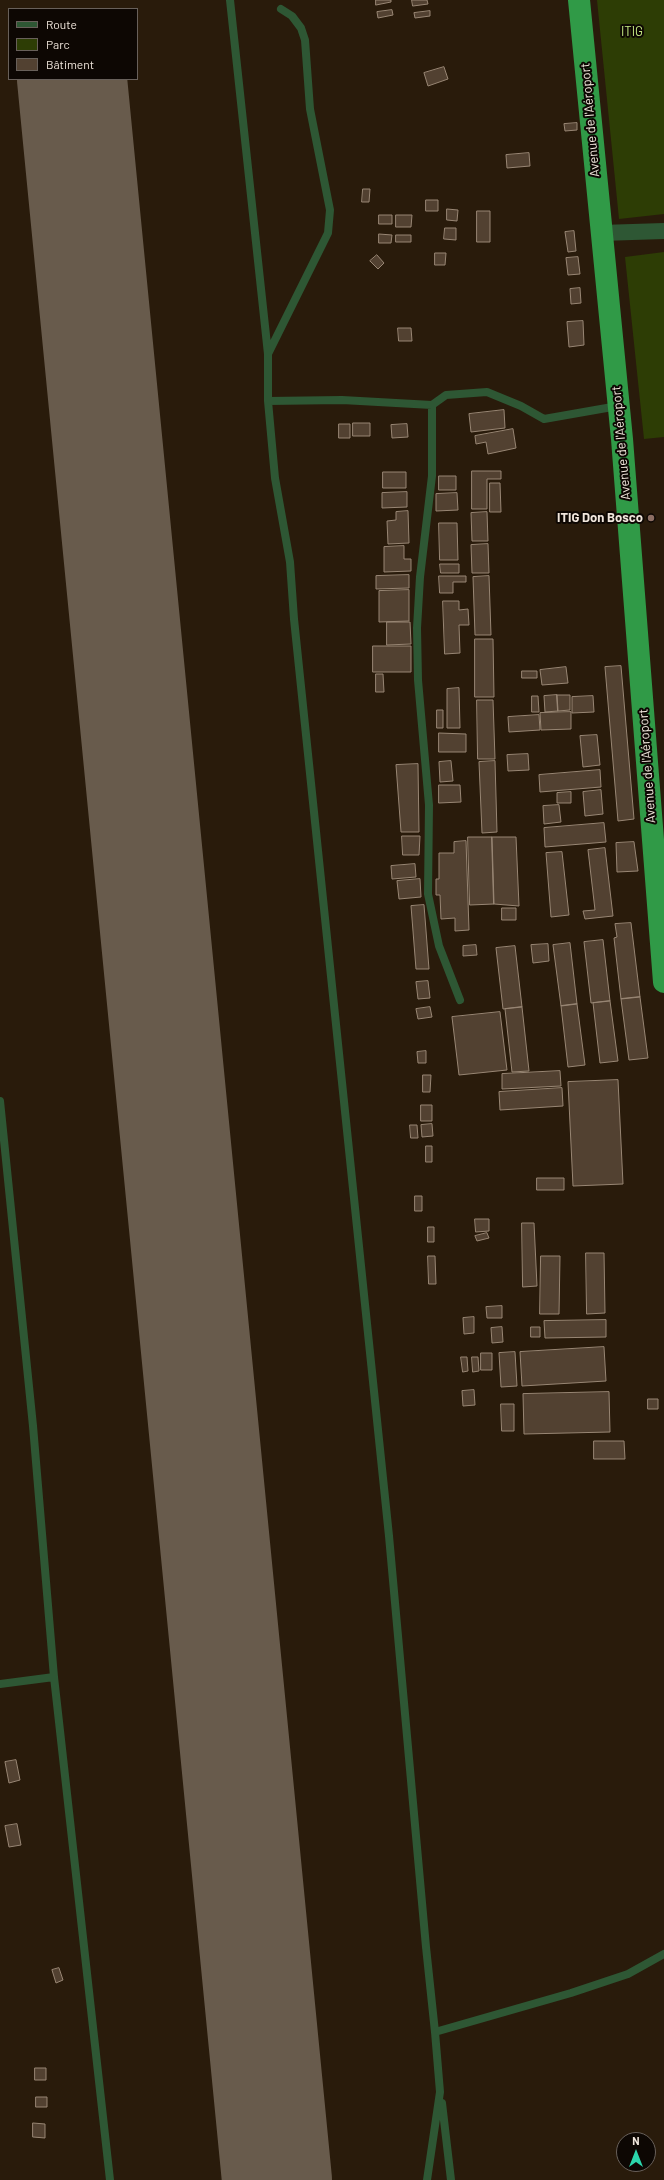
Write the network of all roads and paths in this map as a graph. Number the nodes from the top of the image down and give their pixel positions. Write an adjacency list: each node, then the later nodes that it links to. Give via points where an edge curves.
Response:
1 (230, 0): 6 (lane)
2 (579, 0): 5 (highway, Avenue de l'Aéroport)
3 (280, 9): 6 (lane, via 292,16 301,28 305,40 310,109 330,210 328,233)
4 (664, 231): 5 (street)
5 (601, 233): 9 (highway, Avenue de l'Aéroport)
6 (268, 354): 7 (lane)
7 (268, 401): 8 (lane, via 342,400); 17 (lane, via 276,485 290,562 389,1536)
8 (432, 405): 9 (lane, via 446,395 488,392 544,419 606,406); 12 (lane, via 432,476 420,577 417,628 418,680 429,805 428,894 439,946)
9 (618, 406): 10 (highway, Avenue de l'Aéroport)
10 (659, 841): 11 (highway, Avenue de l'Aéroport)
11 (664, 982)
12 (460, 1000)
13 (0, 1101): 14 (lane, via 33,1426)
14 (54, 1678): 15 (lane); 19 (lane)
15 (0, 1684)
16 (664, 1954): 17 (lane, via 628,1974)
17 (435, 2032): 18 (lane)
18 (440, 2092): 20 (lane); 21 (lane)
19 (110, 2180)
20 (427, 2180)
21 (451, 2180)

